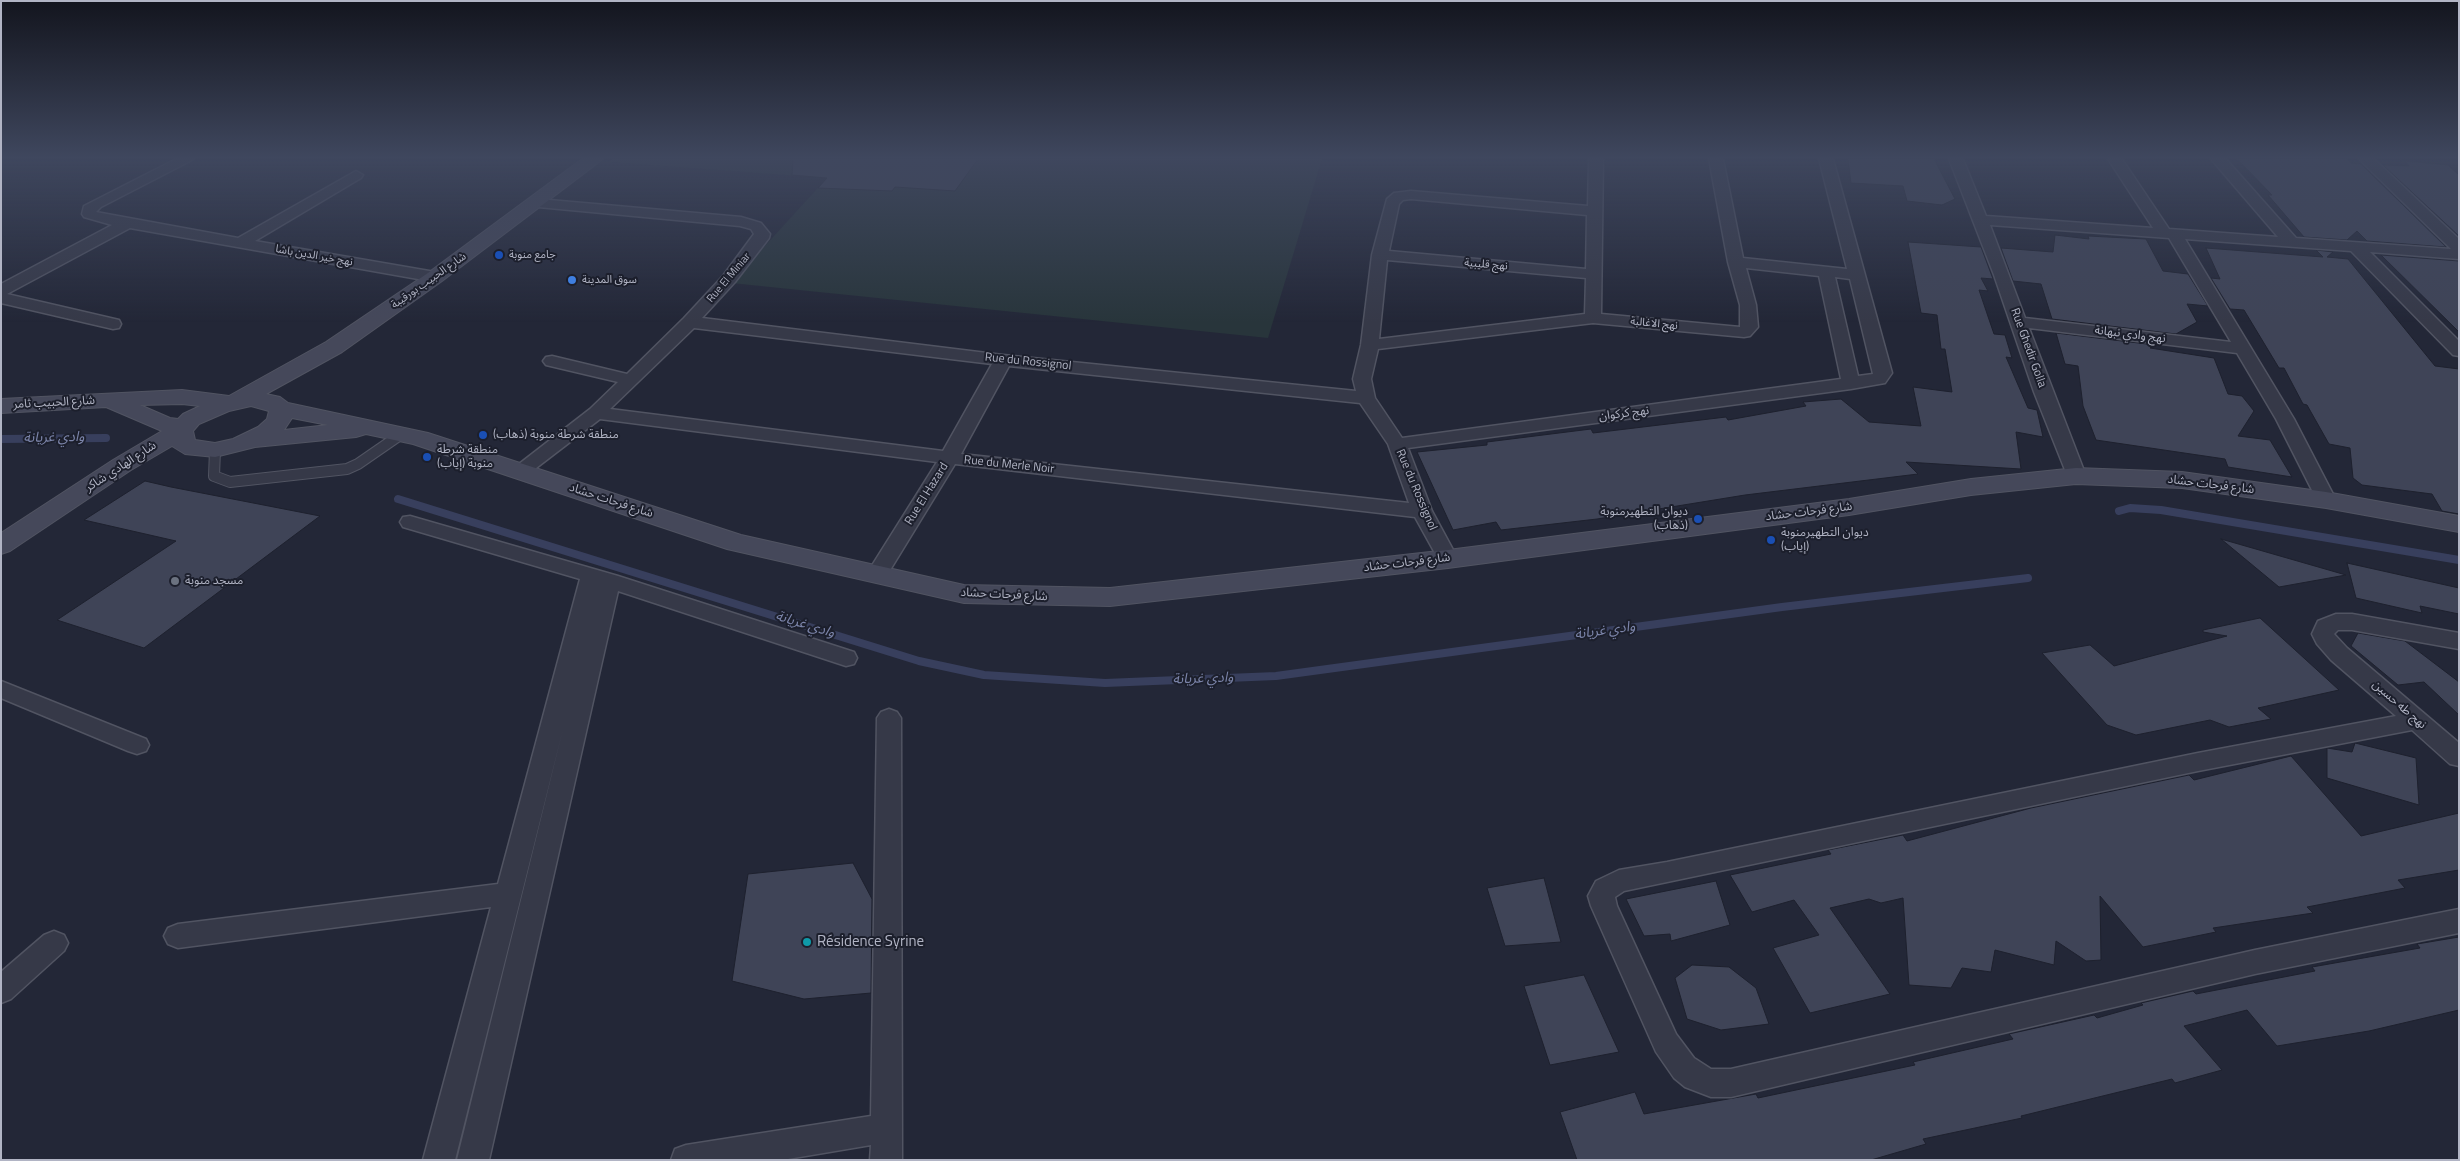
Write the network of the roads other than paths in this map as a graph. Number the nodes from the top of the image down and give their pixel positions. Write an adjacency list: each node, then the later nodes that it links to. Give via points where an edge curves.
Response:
1 (89, 213): 14 (street, نهج خير الدين باشا, via 92,217)
2 (291, 213): 16 (street)
3 (523, 213): 26 (street, شارع الحبيب بورقيبة)
4 (651, 213): 30 (street, Rue El Miniar, via 741,222 760,230 761,238)
5 (1389, 213): 21 (street, Rue du Rossignol)
6 (1595, 213): 24 (street)
7 (1727, 213): 22 (street)
8 (1841, 213): 25 (street, نهج كركوان)
9 (1977, 213): 13 (street, Rue Ghedir Golla)
10 (2155, 213): 15 (street)
11 (2265, 213): 17 (street)
12 (2423, 213): 19 (street)
13 (1980, 220): 15 (street); 31 (street, Rue Ghedir Golla)
14 (128, 223): 16 (street, نهج خير الدين باشا); 27 (street)
15 (2170, 234): 17 (street); 35 (street)
16 (241, 243): 26 (street, نهج خير الدين باشا)
17 (2292, 244): 18 (street)
18 (2356, 247): 20 (street); 36 (street)
19 (2459, 248)
20 (2459, 254)
21 (1380, 255): 24 (street, نهج قليبية); 33 (street, Rue du Rossignol)
22 (1736, 262): 23 (street); 29 (street, نهج الاغالبة, via 1748,305 1750,327 1744,332)
23 (1826, 272): 25 (street); 40 (street)
24 (1593, 274): 29 (street)
25 (1858, 275): 40 (street, نهج كركوان, via 1883,373 1880,379)
26 (435, 277): 34 (street, شارع الحبيب بورقيبة)
27 (1, 291)
28 (1, 298): 32 (street)
29 (1593, 318): 33 (street, نهج الاغالبة)
30 (690, 322): 37 (street, Rue du Rossignol); 39 (street, Rue El Miniar)
31 (2018, 322): 35 (street, نهج وادي نبهانة); 55 (street, Rue Ghedir Golla)
32 (114, 324)
33 (1370, 345): 41 (street, Rue du Rossignol, via 1362,379)
34 (334, 347): 43 (street, شارع الحبيب بورقيبة); 45 (street, شارع الحبيب بورقيبة)
35 (2243, 349): 56 (street, via 2285,419)
36 (2459, 351)
37 (1003, 360): 41 (street, Rue du Rossignol); 53 (street, Rue El Hazard)
38 (552, 361): 39 (street)
39 (631, 380): 46 (street, Rue El Miniar)
40 (1851, 384): 51 (street, نهج كركوان)
41 (1366, 398): 51 (street, Rue du Rossignol)
42 (106, 400): 43 (street, شارع الحبيب ثامر, via 182,397); 44 (street, شارع الحبيب ثامر); 48 (street, via 134,409)
43 (235, 401): 45 (street, شارع فرحات حشاد, via 263,399); 48 (street, شارع الهادي شاكر, via 202,412)
44 (1, 406)
45 (279, 406): 47 (street, شارع فرحات حشاد); 50 (street, via 281,415 277,424)
46 (596, 413): 53 (street, Rue du Merle Noir); 54 (street, Rue El Miniar)
47 (371, 429): 49 (street, شارع فرحات حشاد); 50 (street, شارع فرحات حشاد)
48 (183, 434): 52 (street, via 194,449); 60 (street, شارع الهادي شاكر)
49 (400, 435): 52 (lane, via 347,469 230,482 214,476); 54 (street, شارع فرحات حشاد, via 419,438)
50 (252, 440): 52 (street)
51 (1396, 444): 57 (street, Rue du Rossignol)
52 (215, 450)
53 (949, 458): 57 (street, Rue du Merle Noir); 62 (street, Rue El Hazard)
54 (520, 471): 62 (street, شارع فرحات حشاد, via 736,542)
55 (2076, 476): 56 (street, شارع فرحات حشاد, via 2182,480); 61 (street, شارع فرحات حشاد, via 1971,487 1850,507)
56 (2326, 500): 59 (street, شارع فرحات حشاد)
57 (1422, 511): 61 (street, Rue du Rossignol)
58 (410, 522): 63 (street)
59 (2459, 524)
60 (1, 545)
61 (1448, 559): 62 (street, شارع فرحات حشاد, via 1110,597 964,594)
62 (877, 574)
63 (600, 579): 65 (street); 71 (street); 78 (street)
64 (2459, 641): 68 (street, نهج طه حسين, via 2371,624 2336,622 2326,626 2323,634 2328,644)
65 (846, 658)
66 (1, 689): 69 (street)
67 (889, 718): 76 (street)
68 (2416, 721): 70 (street, نهج طه حسين); 72 (street, via 2198,762 1667,874 1619,881 1604,889 1601,896 1666,1043 1684,1068 1710,1083 1731,1083 2255,962)
69 (137, 745)
70 (2459, 757)
71 (508, 894): 73 (street); 77 (street)
72 (2459, 921)
73 (178, 936)
74 (54, 943): 75 (street)
75 (1, 990)
76 (887, 1128): 79 (street); 80 (street)
77 (439, 1160)
78 (473, 1160)
79 (686, 1160)
80 (886, 1160)

